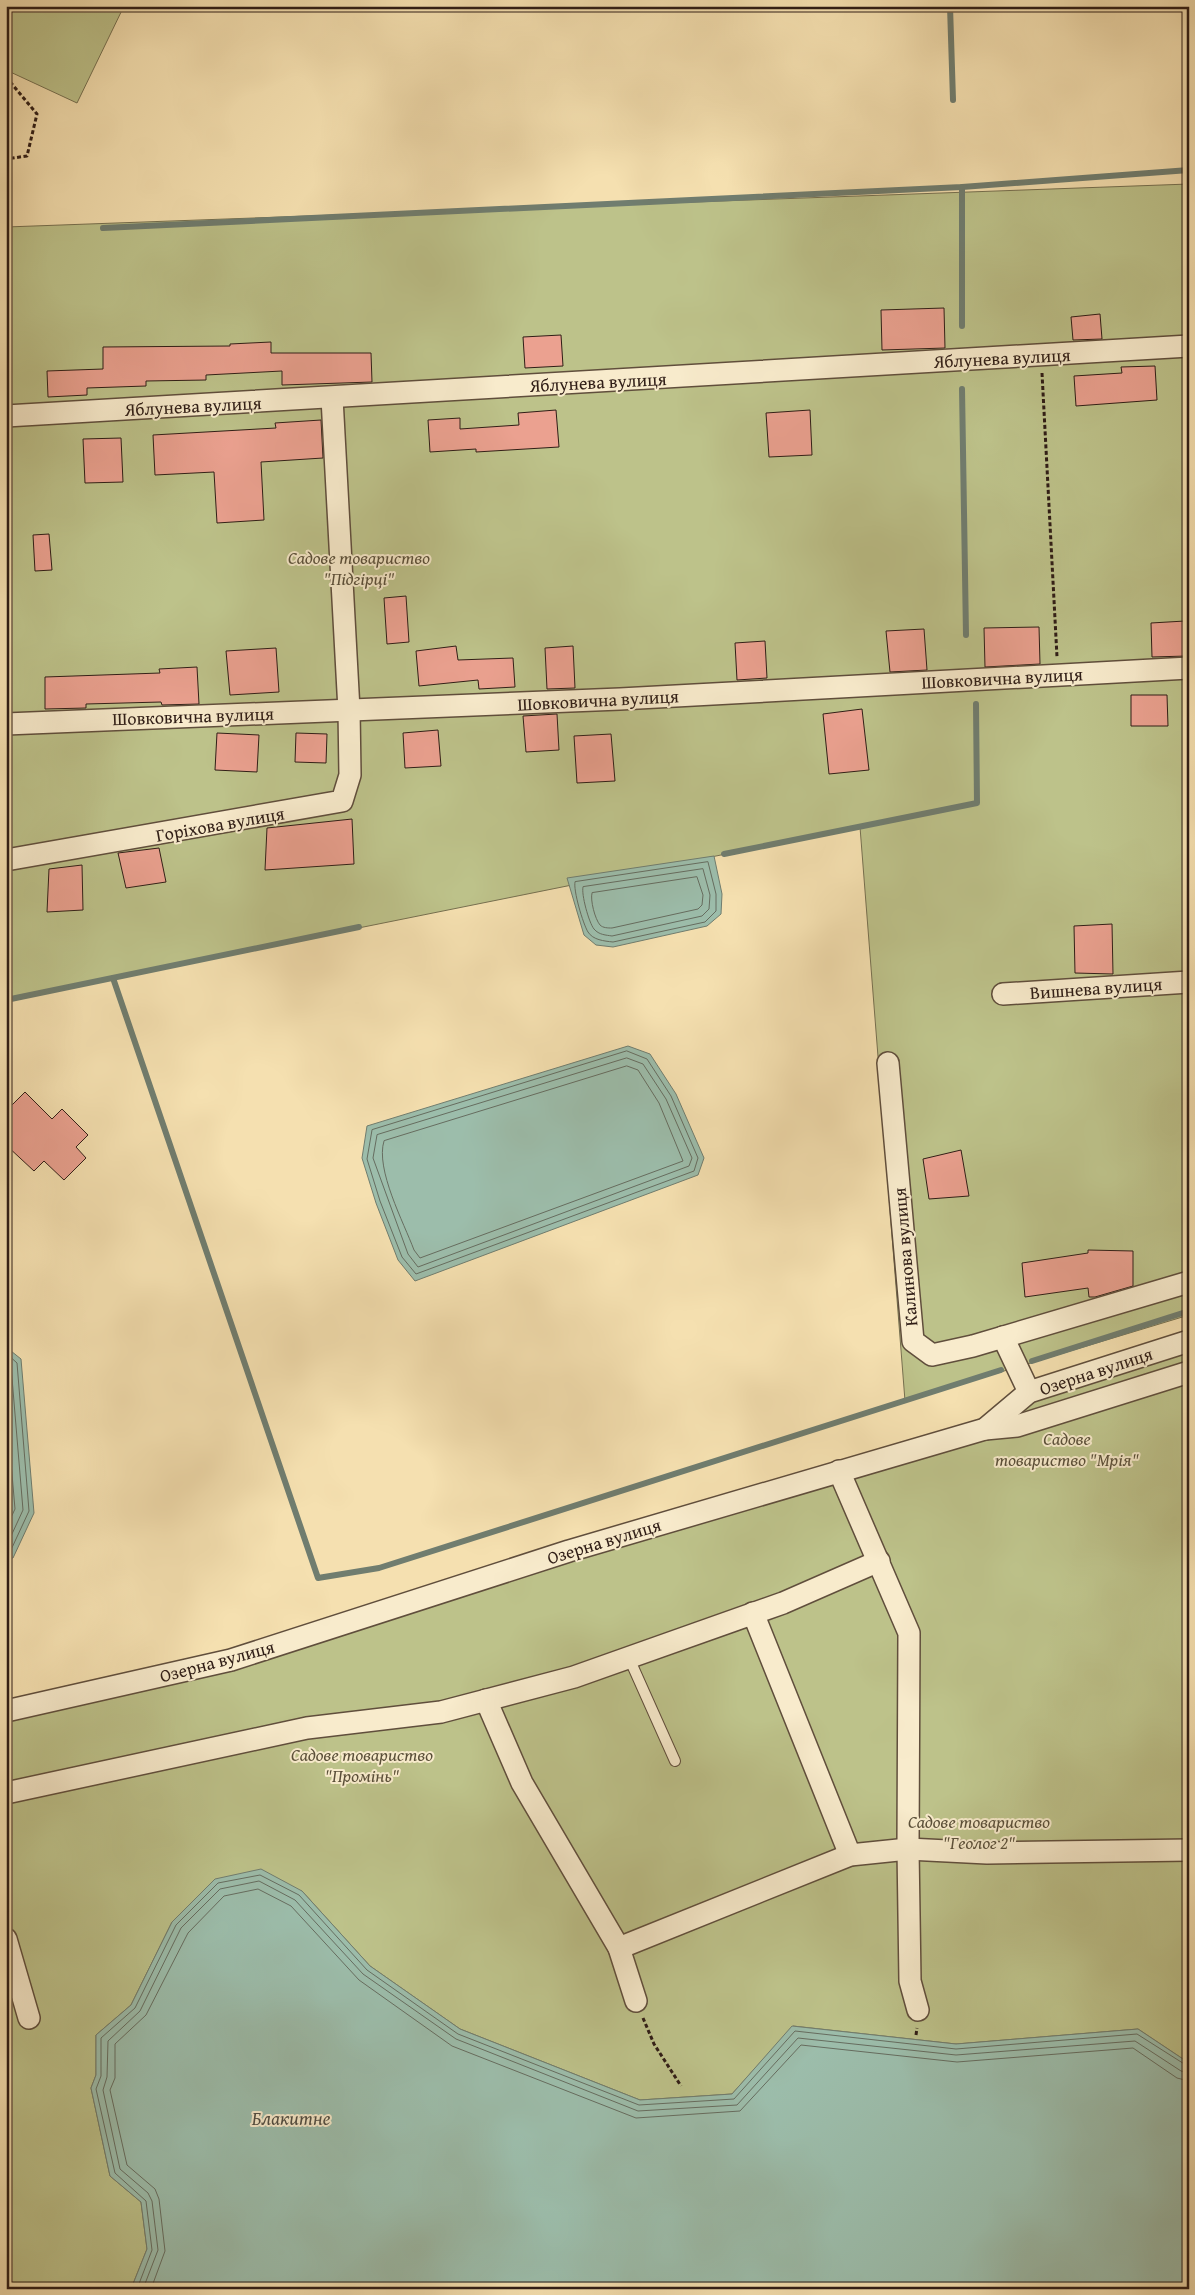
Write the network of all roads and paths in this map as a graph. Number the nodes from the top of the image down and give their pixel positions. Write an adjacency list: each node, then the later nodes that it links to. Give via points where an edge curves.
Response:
1 (6, 77): 2 (path, via 37,114 28,156)
2 (6, 159)
3 (1189, 346): 4 (street, Яблунева вулиця)
4 (1040, 355): 5 (street, Яблунева вулиця); 8 (path)
5 (332, 398): 6 (street, Яблунева вулиця); 9 (street)
6 (6, 416)
7 (1189, 668): 8 (street, Шовковична вулиця)
8 (1058, 675): 9 (street, Шовковична вулиця)
9 (349, 710): 10 (street, Шовковична вулиця); 11 (street, Горіхова вулиця, via 350,775 342,801)
10 (6, 724)
11 (6, 860)
12 (1189, 982): 13 (street, Вишнева вулиця)
13 (1003, 994)
14 (888, 1064): 16 (street, Калинова вулиця, via 913,1341 932,1355)
15 (1189, 1282): 16 (street, Калинова вулиця)
16 (1003, 1337): 19 (street)
17 (1189, 1341): 19 (street, Озерна вулиця)
18 (1189, 1372): 20 (street, via 1017,1426)
19 (1030, 1392): 20 (street, Озерна вулиця)
20 (985, 1429): 21 (street, Озерна вулиця)
21 (839, 1471): 22 (street); 26 (street, Озерна вулиця, via 569,1551 231,1660)
22 (879, 1561): 23 (street); 29 (street, via 910,1633)
23 (754, 1613): 24 (street); 31 (street)
24 (629, 1658): 25 (street, via 574,1677); 27 (lane)
25 (486, 1700): 28 (street, via 441,1712 307,1728); 33 (street, via 522,1783)
26 (6, 1711)
27 (675, 1761)
28 (6, 1793)
29 (908, 1849): 30 (street, via 987,1853); 31 (street); 35 (street, via 910,1981)
30 (1189, 1850)
31 (850, 1855): 33 (street)
32 (6, 1939): 36 (street)
33 (619, 1948): 34 (street)
34 (636, 2001): 37 (path, via 654,2044)
35 (918, 2010)
36 (29, 2018)
37 (681, 2086)

